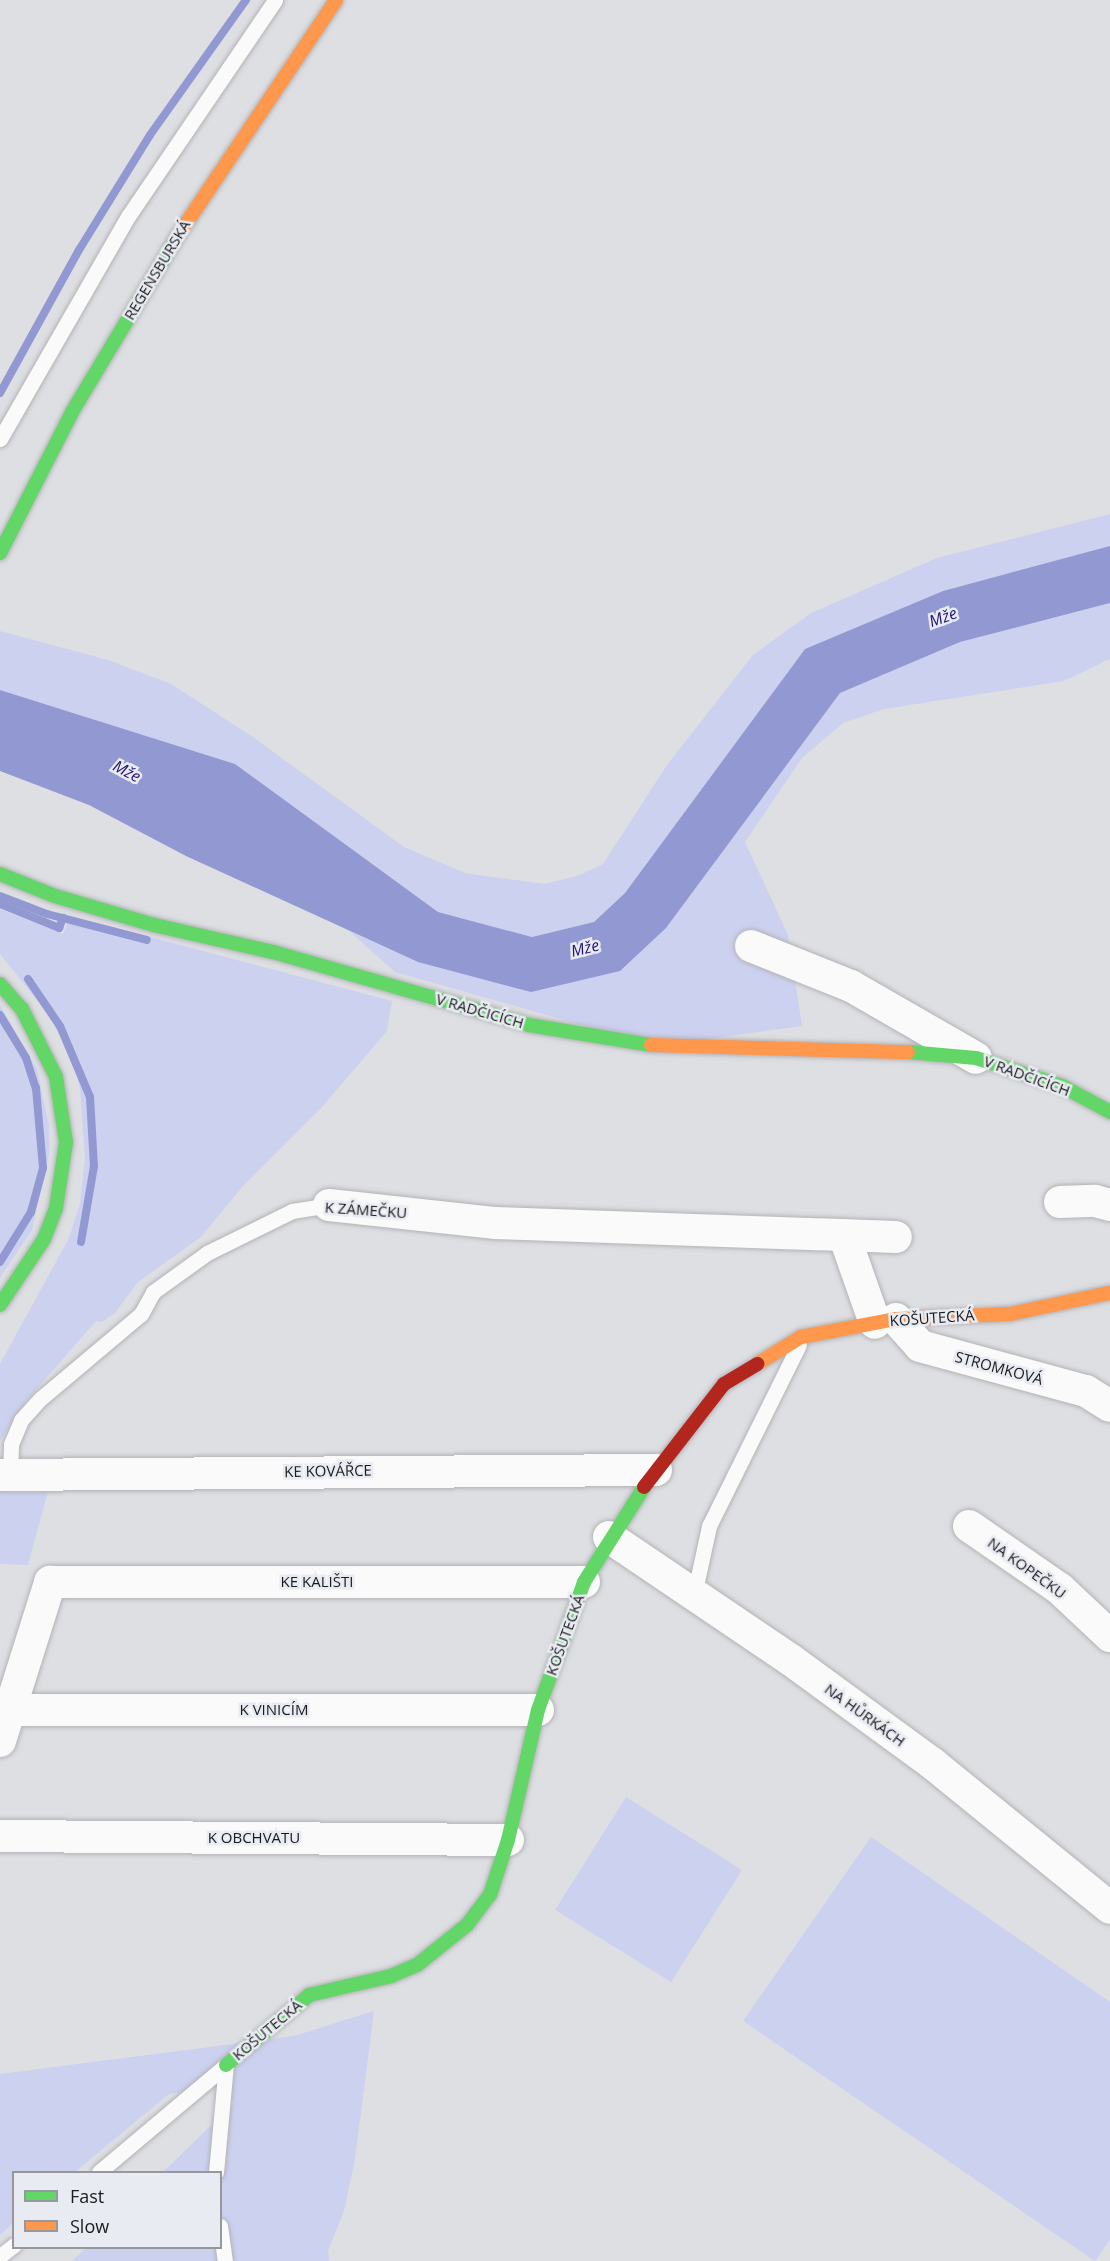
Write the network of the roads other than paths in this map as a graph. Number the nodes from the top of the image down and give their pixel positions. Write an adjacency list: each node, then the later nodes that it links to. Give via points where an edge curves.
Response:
1 (275, 0): 3 (lane, via 129,215)
2 (336, 0): 4 (street, REGENSBURSKÁ, via 151,278 72,412)
3 (0, 439)
4 (0, 553)
5 (0, 874): 8 (street, V RADČICÍCH, via 55,896 143,922 273,952 529,1025 654,1045 880,1050)
6 (751, 946): 8 (street, V RADČICÍCH, via 851,986)
7 (0, 984): 16 (street, via 22,1009 52,1067 66,1142 56,1208 44,1239)
8 (976, 1058): 9 (street, V RADČICÍCH, via 1062,1086)
9 (1110, 1112)
10 (1060, 1202): 12 (street, via 1095,1201)
11 (329, 1205): 13 (street, K ZÁMEČKU, via 496,1223); 21 (lane, K ZÁMEČKU, via 292,1211 207,1253 153,1292 141,1314 40,1399 21,1420)
12 (1110, 1205)
13 (844, 1235): 14 (street, K ZÁMEČKU); 17 (street)
14 (897, 1237)
15 (1110, 1293): 17 (street, KOŠUTECKÁ, via 1010,1314)
16 (0, 1305)
17 (886, 1321): 18 (street, KOŠUTECKÁ); 19 (street, STROMKOVÁ, via 920,1346 1086,1391)
18 (801, 1337): 20 (street, KOŠUTECKÁ, via 724,1384); 25 (lane, via 709,1526)
19 (1110, 1406)
20 (656, 1470): 21 (street, KE KOVÁŘCE); 23 (street, KOŠUTECKÁ)
21 (5, 1475)
22 (969, 1527): 26 (street, NA KOPEČKU, via 1060,1589)
23 (609, 1537): 24 (street, KOŠUTECKÁ); 25 (street, NA HŮRKÁCH)
24 (584, 1582): 27 (street, KE KALIŠTI, via 50,1582); 28 (street, KOŠUTECKÁ)
25 (694, 1595): 32 (street, NA HŮRKÁCH, via 933,1764)
26 (1110, 1636)
27 (10, 1710): 28 (street, K VINICÍM); 29 (street)
28 (538, 1710): 31 (street, KOŠUTECKÁ)
29 (0, 1741)
30 (0, 1836): 31 (street, K OBCHVATU)
31 (508, 1840): 33 (street, KOŠUTECKÁ, via 490,1894 467,1925 441,1949 392,1976 309,1995)
32 (1110, 1908)
33 (226, 2065): 34 (lane); 35 (lane, KOŠUTECKÁ)
34 (100, 2171)
35 (216, 2171)
36 (222, 2240): 39 (lane)
37 (12, 2247): 38 (lane)
38 (0, 2256)
39 (225, 2261)

